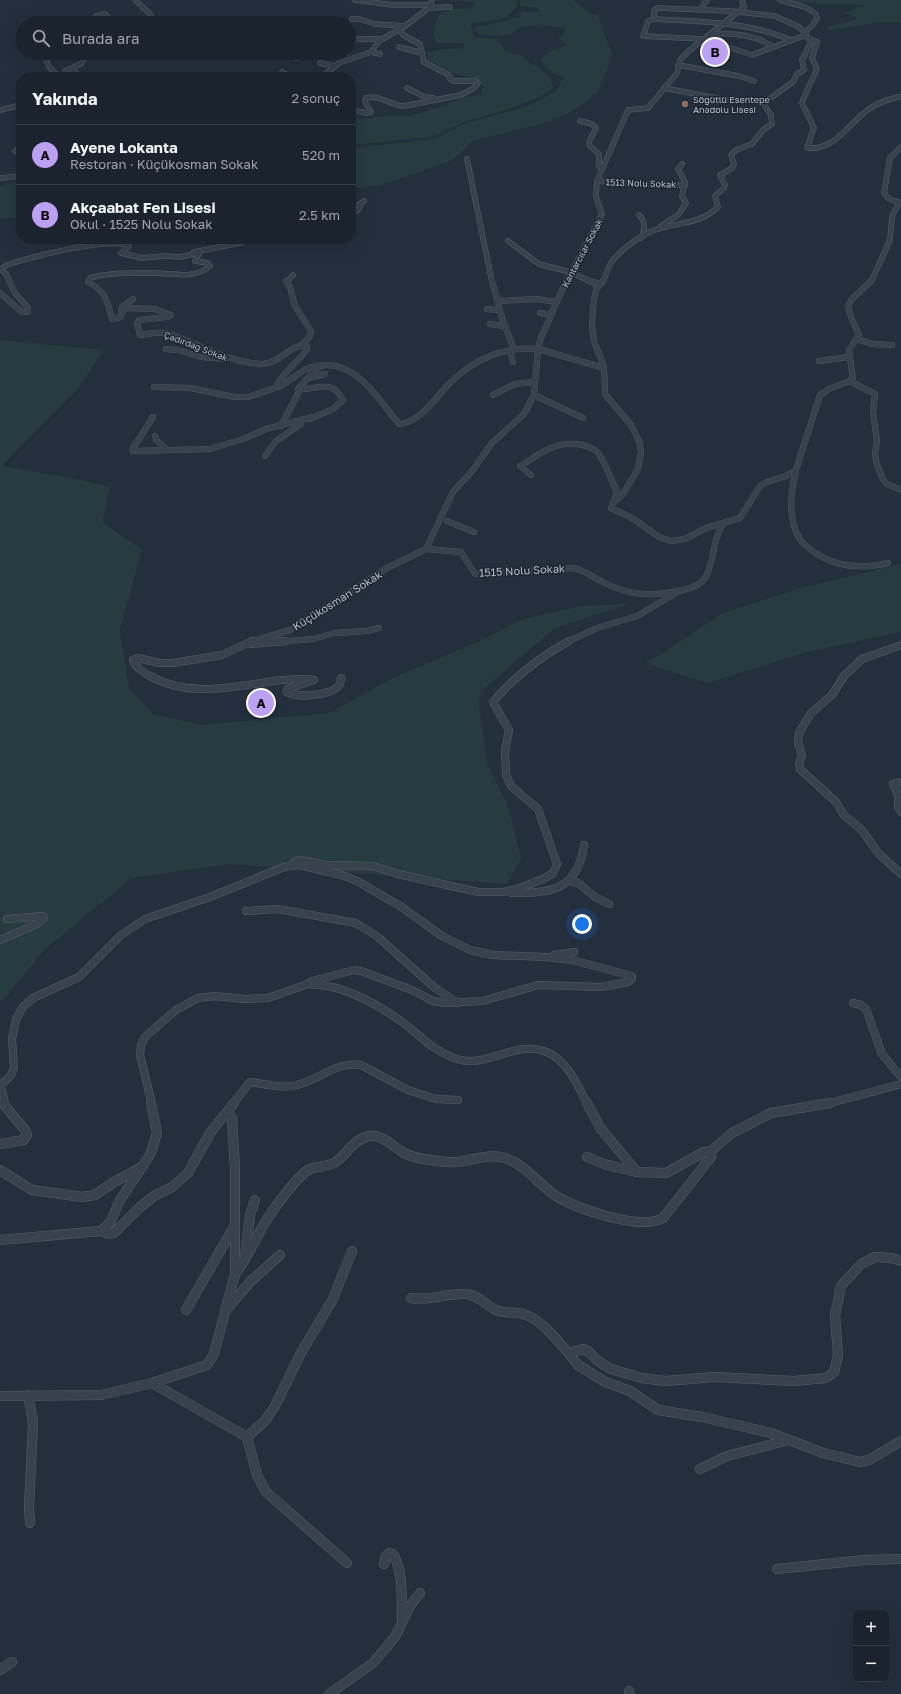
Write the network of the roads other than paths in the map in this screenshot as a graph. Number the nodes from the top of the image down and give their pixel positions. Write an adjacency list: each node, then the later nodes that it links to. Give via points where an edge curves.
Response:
1 (135, 0): 13 (street)
2 (355, 0): 7 (street, via 393,5)
3 (707, 0): 9 (street)
4 (742, 0): 10 (street, via 744,7)
5 (780, 0): 22 (street, via 807,7 814,12 815,24 809,27)
6 (402, 1): 7 (street)
7 (430, 4): 8 (street); 19 (street)
8 (450, 7)
9 (701, 9): 10 (street); 17 (street, via 658,8 654,11)
10 (739, 11): 18 (street); 22 (street, via 780,17 799,27)
11 (96, 16): 12 (street)
12 (107, 16)
13 (151, 16)
14 (365, 16): 16 (street)
15 (356, 19): 16 (street)
16 (361, 19): 19 (street, via 377,24)
17 (654, 19): 18 (street); 24 (street, via 648,21 643,36)
18 (724, 22): 21 (street); 26 (street, via 757,28)
19 (405, 26): 20 (street)
20 (400, 30): 25 (street); 30 (street, via 403,35 420,44)
21 (710, 34): 24 (street); 28 (street, via 735,34)
22 (807, 36): 26 (street); 53 (street, via 817,43 811,59 817,70 802,103 814,128 807,148 817,149 826,145 846,131 864,112); 70 (street, via 811,43 802,60 804,70 793,82 765,102 772,124 763,130 752,144 732,153 732,168 720,175 725,185 715,196 718,207 704,218)
23 (356, 39): 25 (street)
24 (704, 39): 28 (street, via 752,55); 39 (street, via 680,60)
25 (382, 40): 29 (street)
26 (791, 40): 28 (street)
27 (399, 47): 30 (street)
28 (773, 47)
29 (371, 52): 32 (street); 33 (street)
30 (422, 53): 51 (street, via 425,64 449,75 450,79 478,82 465,93)
31 (356, 54): 33 (street)
32 (380, 54)
33 (360, 55): 34 (street)
34 (356, 57)
35 (46, 60): 42 (street)
36 (84, 60): 41 (street)
37 (347, 60): 40 (street)
38 (320, 63): 40 (street)
39 (678, 65): 46 (street); 48 (street, via 677,73)
40 (334, 66): 45 (street)
41 (70, 69): 43 (street); 44 (street)
42 (54, 72)
43 (65, 72)
44 (76, 72)
45 (327, 72)
46 (754, 81)
47 (407, 88): 51 (street, via 425,97)
48 (664, 88): 52 (street); 61 (street, Kantarcılar Sokak, via 648,108 628,110)
49 (901, 91): 53 (street)
50 (901, 96): 53 (street)
51 (438, 99): 56 (street, via 401,106 376,96 369,97 365,100 371,112)
52 (727, 100)
53 (885, 100)
54 (16, 106): 55 (street)
55 (1, 110)
56 (356, 111)
57 (580, 121): 61 (street, via 592,124 596,128 589,142 599,154 599,166)
58 (900, 148): 67 (street, via 890,158 884,193 888,198)
59 (467, 159): 82 (street)
60 (682, 164): 65 (street, 1513 Nolu Sokak, via 678,171)
61 (602, 169): 64 (street, Kantarcılar Sokak)
62 (16, 176): 63 (street)
63 (0, 178)
64 (597, 181): 65 (street, 1513 Nolu Sokak); 77 (street, Kantarcılar Sokak, via 596,196 602,214)
65 (685, 184): 70 (street, 1513 Nolu Sokak, via 682,196 686,202 684,209)
66 (364, 201): 68 (street, via 358,205 360,207)
67 (900, 203): 91 (street, via 892,211 890,240 870,283 852,298 848,306 859,334)
68 (356, 211)
69 (639, 214): 71 (street, via 645,222)
70 (659, 228): 71 (street)
71 (641, 238): 79 (street, via 616,255 606,267 604,281)
72 (508, 241): 77 (street, via 535,262 548,268)
73 (105, 244): 80 (street, via 44,255 7,264 1,269 6,274 14,293 28,308 28,312 22,312)
74 (126, 244): 76 (street, via 129,246 121,253 146,259 184,257)
75 (230, 244): 76 (street)
76 (192, 253): 86 (street, Çadırdağ Sokak, via 199,255 195,261 210,264 208,269 184,274 104,274 90,278 89,284 99,288 106,297 111,318 121,318)
77 (570, 272): 79 (street); 83 (street, Kantarcılar Sokak)
78 (293, 275): 92 (street, via 286,281 295,306 311,331)
79 (600, 284): 102 (street, via 594,302 593,338)
80 (0, 293)
81 (133, 299): 86 (street, via 122,307)
82 (498, 300): 83 (street, via 538,299); 85 (street)
83 (557, 302): 88 (street, Kantarcılar Sokak)
84 (487, 309): 85 (street)
85 (500, 310): 90 (street)
86 (122, 312): 98 (street, Çadırdağ Sokak, via 126,308 165,311 171,315 139,320 137,323 140,335 165,333)
87 (540, 312): 88 (street)
88 (551, 315): 95 (street, Kantarcılar Sokak)
89 (490, 324): 90 (street)
90 (504, 326): 96 (street)
91 (856, 339): 93 (street, via 873,344); 97 (street, via 849,350)
92 (303, 344): 98 (street, Çadırdağ Sokak, via 269,363); 107 (street, via 307,349 276,383)
93 (892, 345)
94 (166, 349): 98 (street, via 201,357)
95 (538, 349): 96 (street); 102 (street); 106 (street)
96 (512, 350): 100 (street); 101 (street, via 488,356 465,371 414,419 402,425 396,421 374,391 355,373 344,367)
97 (849, 357): 99 (street); 105 (street, via 853,377)
98 (230, 359)
99 (819, 361)
100 (513, 362)
101 (329, 364): 104 (street, via 321,366); 107 (street, via 306,369)
102 (604, 368): 122 (street, via 605,394 634,429 642,452 639,466 625,492)
103 (325, 374): 104 (street)
104 (308, 378): 109 (street, via 298,389)
105 (850, 381): 119 (street, via 820,395); 121 (street, via 876,394 873,412 877,465 882,479)
106 (534, 382): 110 (street, via 515,384); 111 (street)
107 (281, 386): 108 (street, via 260,394 241,397 190,388)
108 (154, 387)
109 (300, 390): 113 (street, via 326,386 335,388 340,393 343,400 341,404); 115 (street)
110 (493, 395)
111 (534, 396): 114 (street); 126 (street, via 524,414 492,443 453,492)
112 (153, 417): 117 (street, via 132,448 133,451)
113 (313, 417): 115 (street); 118 (street, via 276,441)
114 (583, 418)
115 (281, 426): 117 (street, via 210,449)
116 (155, 436): 117 (street)
117 (168, 450)
118 (265, 456)
119 (796, 470): 124 (street, via 760,486 740,518); 127 (street, via 791,513 802,542 824,560 837,564 867,567)
120 (530, 475): 122 (street, via 520,466 558,443 588,446 599,455 617,492)
121 (901, 490)
122 (613, 502): 124 (street, via 611,508 632,518 664,540 685,539 706,528)
123 (447, 520): 125 (street)
124 (724, 523): 128 (street, 1515 Nolu Sokak, via 719,528 706,577 700,584)
125 (474, 532)
126 (426, 549): 128 (street, 1515 Nolu Sokak, via 461,552 475,574 579,568 599,581 624,592 658,596); 130 (street, Küçükosman Sokak, via 381,571 292,628)
127 (888, 563)
128 (681, 590): 141 (street, via 630,619 591,630 566,643 531,666 493,702 510,730 505,751 506,774 511,786 538,809 557,864 553,873 546,878)
129 (379, 628): 130 (street, via 334,633 314,639)
130 (245, 645): 132 (street, Küçükosman Sokak, via 222,655 180,662 166,663 135,658 134,663 159,682 200,690 229,689 310,678 314,680 287,689 287,692 292,695 312,695 336,688 340,685)
131 (901, 645): 139 (street, via 862,659 844,676 832,695 811,713 799,733 798,742 802,755 800,769 836,802 844,815 862,830 878,853)
132 (341, 678)
133 (901, 782): 134 (street, via 893,784)
134 (893, 788): 135 (street); 136 (street, via 898,795)
135 (901, 795)
136 (901, 812)
137 (584, 845): 140 (street, via 583,861)
138 (284, 867): 141 (street, via 299,860 327,865 373,866 470,891); 147 (street, via 299,865 357,881 400,906 442,936 470,950 493,955); 152 (street, via 210,897 145,919 122,935 79,977 33,998 23,1007 16,1019 12,1039 14,1068 11,1075)
139 (901, 874)
140 (569, 882): 141 (street, via 538,892); 142 (street, via 578,883 595,897)
141 (504, 892)
142 (609, 904)
143 (246, 911): 149 (street, via 278,909 356,923 378,937 435,988)
144 (7, 919): 145 (street, via 29,916 44,918 39,923)
145 (0, 940)
146 (574, 952): 147 (street)
147 (546, 957): 149 (street, via 572,960 626,974 632,976 632,979 601,988 538,985 483,1001)
148 (308, 984): 149 (street, via 354,970 444,1004); 160 (street, via 268,998 198,998 176,1010 146,1036 141,1045 140,1055 157,1133 150,1155); 162 (street, via 332,986 359,996 394,1017 433,1046 460,1059 487,1060 519,1049 533,1048 558,1059 569,1071 597,1123)
149 (459, 1003)
150 (853, 1003): 151 (street, via 866,1009 882,1054)
151 (901, 1077)
152 (1, 1084): 155 (street)
153 (901, 1084): 158 (street, via 825,1104 771,1113 732,1133)
154 (458, 1100): 156 (street, via 436,1099 408,1090 353,1063 341,1065 315,1079 295,1085 250,1082)
155 (3, 1108): 157 (street, via 25,1130 27,1136 22,1140)
156 (228, 1112): 164 (street, via 232,1118); 165 (street, via 210,1133 188,1173 139,1208 114,1233)
157 (0, 1144)
158 (711, 1151): 162 (street, via 704,1152 666,1173); 170 (street, via 711,1157 663,1218 654,1222 643,1222 576,1207 556,1196 505,1158 492,1156 439,1162 405,1154 382,1137 369,1136 351,1145 336,1162 306,1172 272,1212)
159 (587, 1157): 162 (street)
160 (140, 1168): 161 (street, via 95,1195 82,1197 32,1190); 165 (street, via 120,1200 110,1223)
161 (0, 1170)
162 (637, 1172)
163 (255, 1200): 170 (street, via 250,1215)
164 (236, 1223): 171 (street); 173 (street)
165 (101, 1231): 166 (street)
166 (0, 1240)
167 (352, 1251): 179 (street, via 333,1299 302,1351 275,1406 265,1421)
168 (280, 1255): 174 (street, via 250,1282)
169 (901, 1261): 175 (street, via 875,1257 861,1264 841,1286 835,1316 838,1355 834,1372 826,1378 794,1381 714,1377 665,1381 642,1378 611,1369 583,1349 572,1352)
170 (243, 1264): 171 (street)
171 (235, 1274): 174 (street)
172 (411, 1298): 175 (street, via 422,1301 455,1294 477,1296 493,1308 530,1317 550,1333)
173 (186, 1310)
174 (224, 1313): 176 (street, via 214,1354 206,1365)
175 (571, 1356): 180 (street, via 578,1364 605,1382 630,1391 658,1410 702,1416 771,1433)
176 (152, 1383): 177 (street, via 101,1395); 179 (street)
177 (28, 1395): 178 (street); 183 (street, via 32,1422 28,1508)
178 (0, 1396)
179 (247, 1437): 185 (street, via 257,1475 266,1492)
180 (788, 1440): 181 (street, via 823,1453 860,1462 869,1460); 182 (street, via 728,1456)
181 (901, 1441)
182 (700, 1469)
183 (30, 1523)
184 (901, 1559): 187 (street)
185 (346, 1562)
186 (384, 1564): 189 (street, via 389,1553 397,1559)
187 (777, 1569)
188 (420, 1593): 189 (street)
189 (402, 1621): 192 (street, via 395,1637 373,1663)
190 (12, 1662): 191 (street)
191 (0, 1670)
192 (329, 1694)

